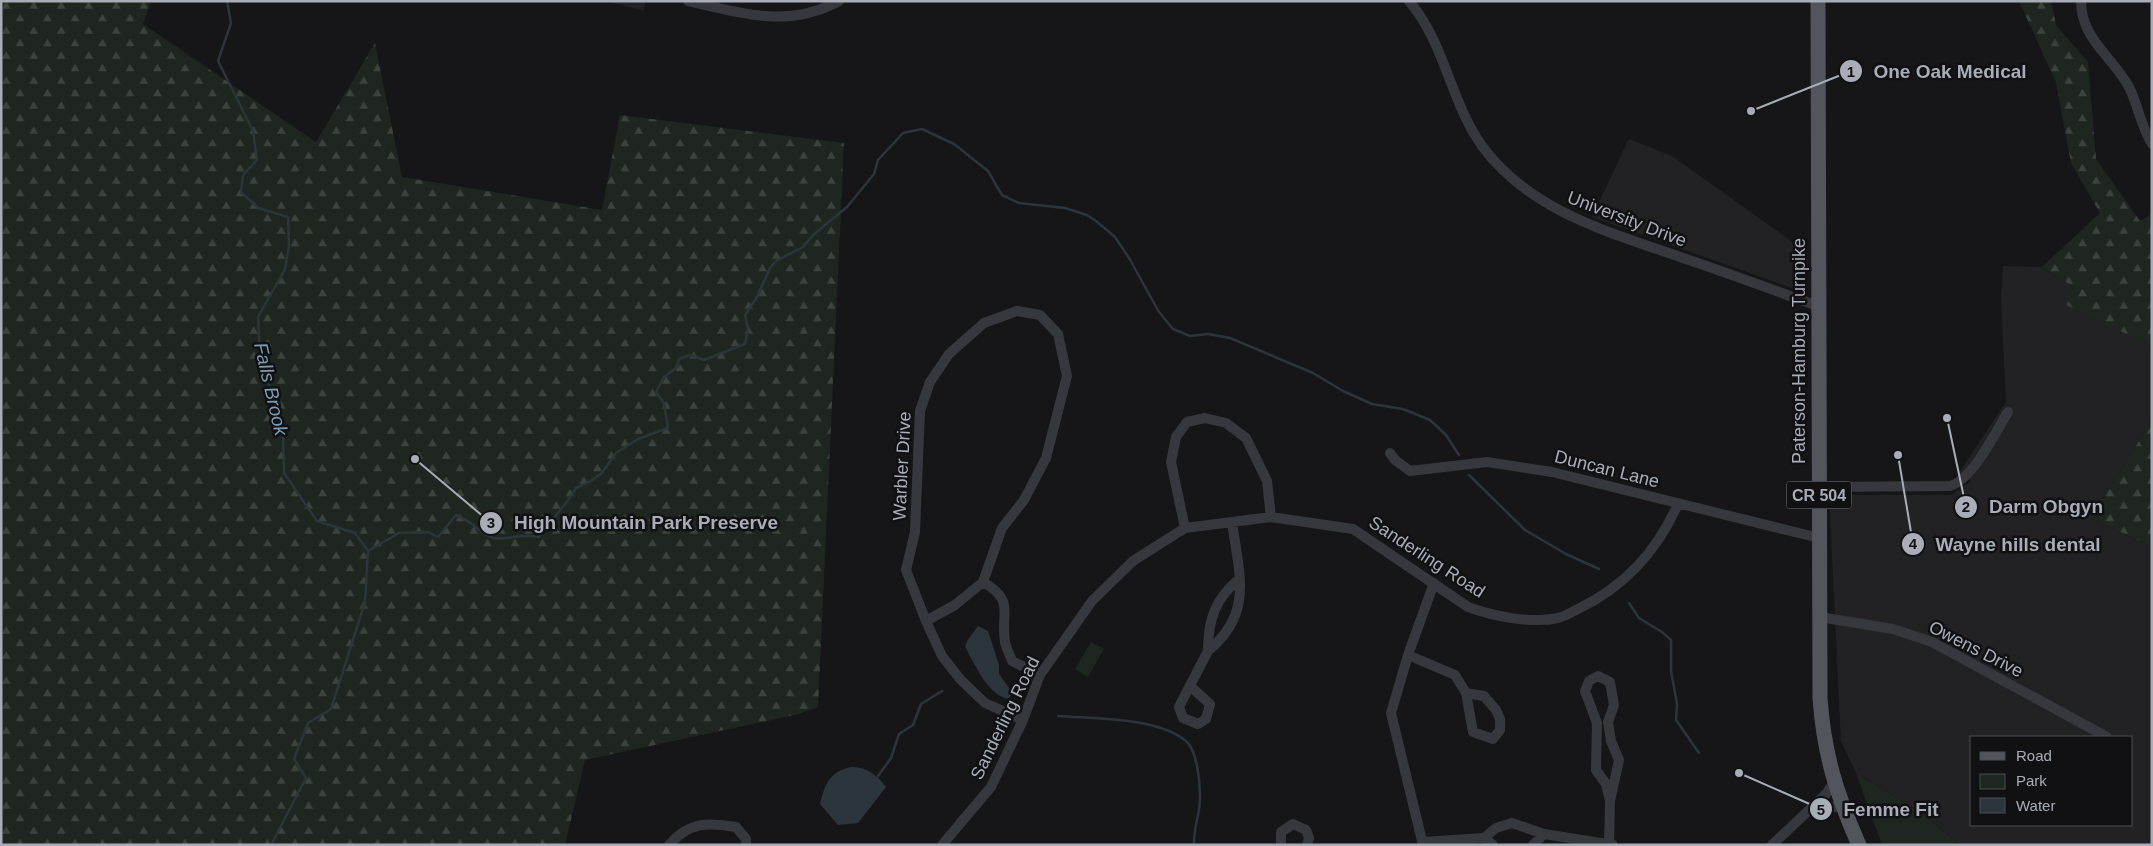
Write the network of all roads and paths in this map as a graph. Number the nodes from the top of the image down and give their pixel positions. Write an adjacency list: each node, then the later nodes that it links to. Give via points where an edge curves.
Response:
1 (688, 1): 2 (street, via 762,17 790,18)
2 (838, 1)
3 (1409, 1): 7 (street, University Drive, via 1432,36 1474,132 1494,160 1526,190 1585,224)
4 (1818, 1): 7 (main road, Paterson-Hamburg Turnpike / CR 504)
5 (2082, 1): 6 (street, via 2081,15 2088,33 2128,86)
6 (2152, 144)
7 (1818, 306): 10 (main road, Paterson-Hamburg Turnpike / CR 504)
8 (2008, 412): 10 (street, via 1968,474 1956,484)
9 (1390, 453): 11 (street, Duncan Lane, via 1410,471 1487,462 1552,472)
10 (1819, 487): 15 (main road, Paterson-Hamburg Turnpike / CR 504)
11 (1678, 504): 15 (street, Duncan Lane); 18 (street, Sanderling Road, via 1665,533 1638,568 1602,598 1558,618 1518,619 1485,614 1468,607)
12 (1271, 516): 13 (street, Sanderling Road); 14 (street, via 1267,481 1246,438 1226,423 1205,418 1187,422 1176,437 1171,462); 18 (street, Sanderling Road, via 1353,530)
13 (1232, 522): 14 (street, Sanderling Road); 16 (street)
14 (1185, 528): 23 (street, Sanderling Road, via 1133,561 1092,601)
15 (1819, 538): 19 (main road, Paterson-Hamburg Turnpike / CR 504)
16 (1239, 579): 21 (street, via 1223,594 1212,614); 21 (street, via 1239,609 1234,622)
17 (984, 582): 20 (street, via 955,605); 20 (street, Warbler Drive, via 1002,528 1024,500 1046,458 1067,376 1058,334 1040,315 1017,311 984,323 950,354 930,382 920,411 915,532 906,570); 23 (street, via 998,590 1006,609 1005,642 1012,661)
18 (1434, 583): 22 (street)
19 (1820, 617): 29 (street, Owens Drive, via 1893,630 1932,642); 30 (main road, Paterson-Hamburg Turnpike / CR 504, via 1821,713)
20 (926, 621): 26 (street, Warbler Drive, via 942,656 960,679 985,703)
21 (1208, 651): 24 (street)
22 (1408, 655): 25 (street, via 1455,675); 36 (street, via 1392,713)
23 (1040, 675): 26 (street, Sanderling Road)
24 (1190, 686)
25 (1466, 693): 25 (street, via 1473,732 1493,739 1500,730 1496,710 1484,696)
26 (1023, 720): 40 (street, Sanderling Road, via 991,787)
27 (1610, 731): 28 (street); 28 (street, via 1608,722 1614,706 1613,692 1610,682 1598,676 1589,681 1585,691); 31 (street, via 1619,760)
28 (1598, 733): 31 (street, via 1596,770 1606,784)
29 (2105, 736)
30 (1834, 782): 32 (street); 33 (main road, Paterson-Hamburg Turnpike / CR 504)
31 (1610, 801): 37 (street)
32 (1812, 806): 33 (street); 45 (street)
33 (1842, 807): 46 (main road, Paterson-Hamburg Turnpike / CR 504)
34 (1544, 834): 35 (street, via 1512,823 1496,828); 37 (street); 44 (street)
35 (1484, 838): 36 (street); 43 (street)
36 (1423, 843)
37 (1611, 844)
38 (669, 845): 39 (street, via 681,831 710,823 736,826 746,839)
39 (746, 845)
40 (942, 845)
41 (1281, 845): 42 (street, via 1281,832 1293,824 1306,830)
42 (1307, 845)
43 (1493, 845)
44 (1533, 845)
45 (1772, 845)
46 (1859, 845)

